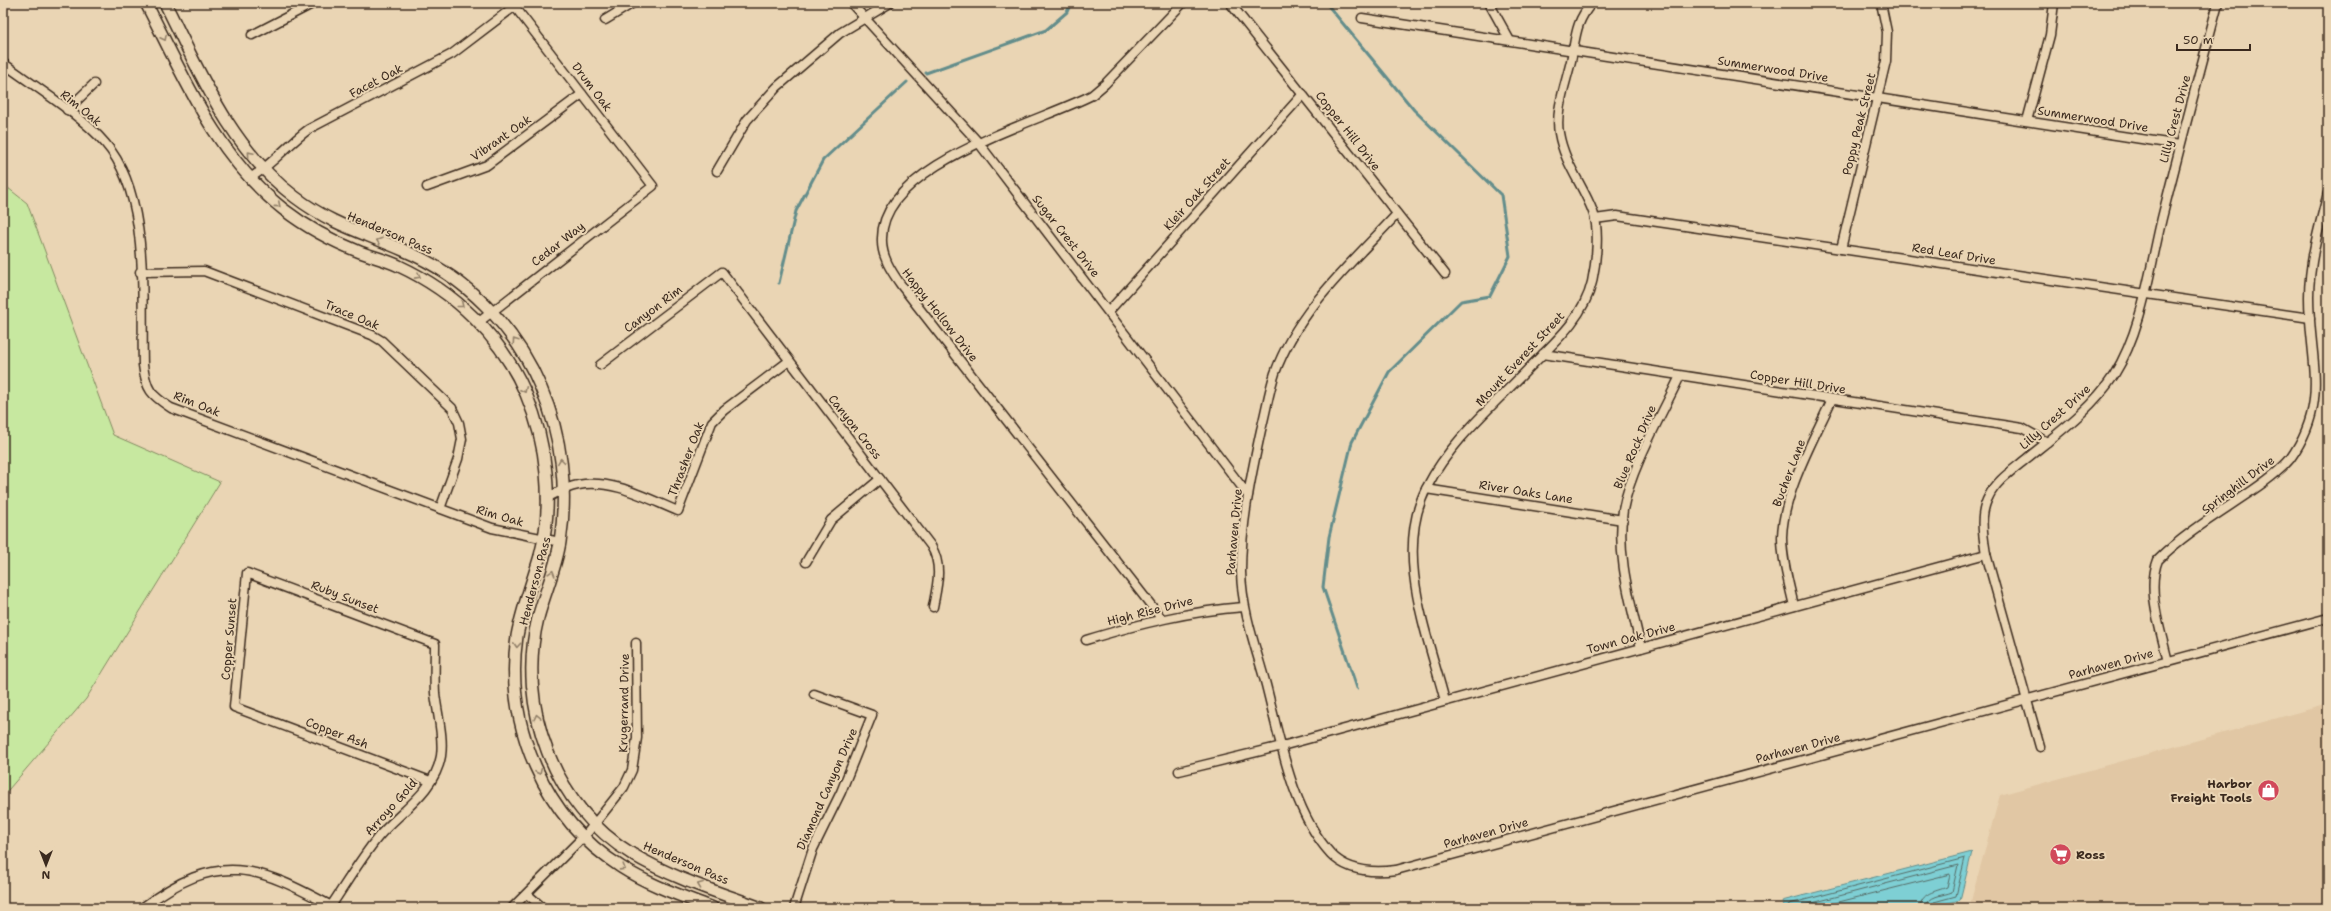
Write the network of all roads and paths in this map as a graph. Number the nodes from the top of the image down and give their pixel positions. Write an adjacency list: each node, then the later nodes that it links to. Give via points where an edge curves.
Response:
1 (146, 3): 32 (street, Henderson Pass, one-way to 32, via 204,113 232,160)
2 (165, 3): 30 (street, Henderson Pass, one-way to 2, via 227,121)
3 (314, 3): 18 (street)
4 (633, 3): 17 (street)
5 (851, 3): 15 (street, Sugar Crest Drive)
6 (890, 3): 15 (street)
7 (1183, 3): 28 (street, Happy Hollow Drive, via 1092,95)
8 (1230, 3): 24 (street, Copper Hill Drive)
9 (1489, 3): 19 (street)
10 (1592, 3): 20 (street, Mount Everest Street, via 1578,21)
11 (1881, 3): 25 (street, Poppy Peak Street, via 1886,22 1887,43)
12 (2054, 3): 27 (street, via 2050,35)
13 (2218, 3): 29 (street, Lilly Crest Drive)
14 (514, 4): 23 (street, Drum Oak); 30 (street, Facet Oak, via 452,54 298,137)
15 (865, 16): 28 (street, Sugar Crest Drive); 31 (street, via 840,33 761,103 747,120)
16 (1362, 18): 19 (street, Summerwood Drive)
17 (605, 20)
18 (252, 35)
19 (1509, 40): 20 (street, Summerwood Drive)
20 (1573, 50): 25 (street, Summerwood Drive); 37 (street, Mount Everest Street, via 1558,123 1559,135)
21 (3, 63): 26 (street, Rim Oak)
22 (94, 84): 26 (street)
23 (582, 94): 33 (street, Drum Oak); 34 (street, Vibrant Oak, via 487,165)
24 (1303, 94): 36 (street, Copper Hill Drive); 44 (street, Kleir Oak Street)
25 (1879, 97): 27 (street, Summerwood Drive); 38 (street, Poppy Peak Street)
26 (67, 110): 39 (street, Rim Oak, via 105,143 122,166 136,208)
27 (2027, 121): 29 (street, Summerwood Drive)
28 (978, 142): 44 (street, Sugar Crest Drive); 68 (street, Happy Hollow Drive, via 919,176 908,187 889,211 883,226 884,254 901,285)
29 (2180, 145): 42 (street, Lilly Crest Drive)
30 (264, 170): 32 (street, Facet Oak); 43 (street, Henderson Pass, one-way to 30, via 457,281 428,262 338,225 315,211 292,196)
31 (717, 171)
32 (250, 178): 46 (street, Henderson Pass, one-way to 46, via 282,208 306,225 331,240 420,276 447,294)
33 (653, 186): 43 (street, Cedar Way)
34 (426, 187)
35 (2328, 193): 45 (street, Springhill Drive, via 2311,268)
36 (1397, 214): 41 (street, Copper Hill Drive); 56 (street, Parhaven Drive, via 1313,305 1292,337 1274,376)
37 (1595, 219): 38 (street, Red Leaf Drive, via 1618,216); 47 (street, Mount Everest Street, via 1595,261 1588,294 1564,332)
38 (1841, 248): 42 (street, Red Leaf Drive)
39 (140, 272): 58 (street, Rim Oak, via 145,382 155,397 172,408); 58 (street, Trace Oak, via 192,270 212,274 382,341 452,408 459,423 462,439 458,459)
40 (722, 272): 48 (street, Canyon Cross); 49 (street, Canyon Rim)
41 (1445, 274)
42 (2144, 295): 45 (street, Red Leaf Drive); 52 (street, Lilly Crest Drive, via 2128,349 2114,375 2087,407)
43 (492, 311): 46 (street, Cedar Way); 54 (street, Henderson Pass, one-way to 43, via 558,439 541,386 513,338)
44 (1109, 311): 56 (street, Sugar Crest Drive)
45 (2310, 318): 74 (street, Springhill Drive, via 2319,368 2319,392 2314,417 2304,440 2289,460 2271,476 2158,560 2153,571 2152,586)
46 (479, 322): 57 (street, Henderson Pass, one-way to 57, via 500,347 526,393 535,417 546,464)
47 (1543, 354): 50 (street, Copper Hill Drive); 55 (street, Mount Everest Street, via 1456,444)
48 (789, 361): 53 (street, Canyon Cross); 54 (street, Thrasher Oak, via 712,422 678,511 606,485 587,484)
49 (600, 365)
50 (1680, 376): 51 (street, Copper Hill Drive); 59 (street, Blue Rock Drive, via 1633,476 1623,510)
51 (1832, 399): 52 (street, Copper Hill Drive, via 2022,428); 65 (street, Bucher Lane, via 1791,493 1784,522 1783,553)
52 (2046, 442): 62 (street, Lilly Crest Drive, via 1999,482 1989,496 1983,512)
53 (880, 479): 63 (street, via 831,520); 66 (street, Canyon Cross, via 936,553 939,569)
54 (563, 489): 57 (street, Thrasher Oak); 61 (street, Henderson Pass)
55 (1426, 489): 59 (street, River Oaks Lane); 77 (street, Mount Everest Street, via 1419,505 1413,543 1414,580)
56 (1248, 495): 67 (street, Parhaven Drive, via 1241,571)
57 (546, 498): 60 (street, Henderson Pass)
58 (440, 509): 60 (street, Rim Oak, via 492,528)
59 (1623, 520): 73 (street, Blue Rock Drive, via 1626,580)
60 (544, 539): 61 (street, Rim Oak); 84 (street, Henderson Pass, one-way to 84, via 517,638 515,686 518,708 531,755 552,798 565,818)
61 (560, 542): 83 (street, Henderson Pass, one-way to 61, via 566,790 547,749 534,705 534,640)
62 (1986, 554): 65 (street, Town Oak Drive); 76 (street, Lilly Crest Drive)
63 (806, 562)
64 (247, 573): 71 (street, Ruby Sunset); 78 (street, Copper Sunset)
65 (1794, 606): 73 (street, Town Oak Drive)
66 (933, 607)
67 (1244, 607): 68 (street, High Rise Drive, via 1211,609); 79 (street, Parhaven Drive)
68 (1161, 618): 70 (street, High Rise Drive)
69 (2328, 618): 74 (street, Parhaven Drive)
70 (1086, 640)
71 (435, 644): 82 (street, Arroyo Gold, via 435,693 442,746 440,762)
72 (636, 644): 83 (street, Krugerrand Drive, via 635,761 624,787)
73 (1641, 648): 77 (street, Town Oak Drive)
74 (2168, 662): 76 (street, Parhaven Drive)
75 (814, 694): 92 (street, Diamond Canyon Drive, via 872,715 844,786 813,849)
76 (2028, 698): 79 (street, Parhaven Drive, via 1382,872 1367,872 1344,864 1316,834 1293,784); 80 (street, Lilly Crest Drive)
77 (1445, 701): 79 (street, Town Oak Drive)
78 (234, 707): 82 (street, Copper Ash)
79 (1282, 746): 81 (street, Town Oak Drive)
80 (2040, 747)
81 (1179, 771)
82 (430, 781): 86 (street, Arroyo Gold, via 418,798 380,836 359,863)
83 (594, 824): 84 (street, Krugerrand Drive); 91 (street, Henderson Pass, one-way to 83, via 649,864 611,840)
84 (584, 837): 85 (street, Krugerrand Drive); 90 (street, Henderson Pass, one-way to 90, via 620,867 642,879)
85 (527, 894): 88 (street, Krugerrand Drive); 89 (street)
86 (333, 907): 87 (street, via 267,875 229,870 204,874 180,882)
87 (142, 908)
88 (512, 908)
89 (543, 908)
90 (713, 908)
91 (761, 908)
92 (794, 908)

